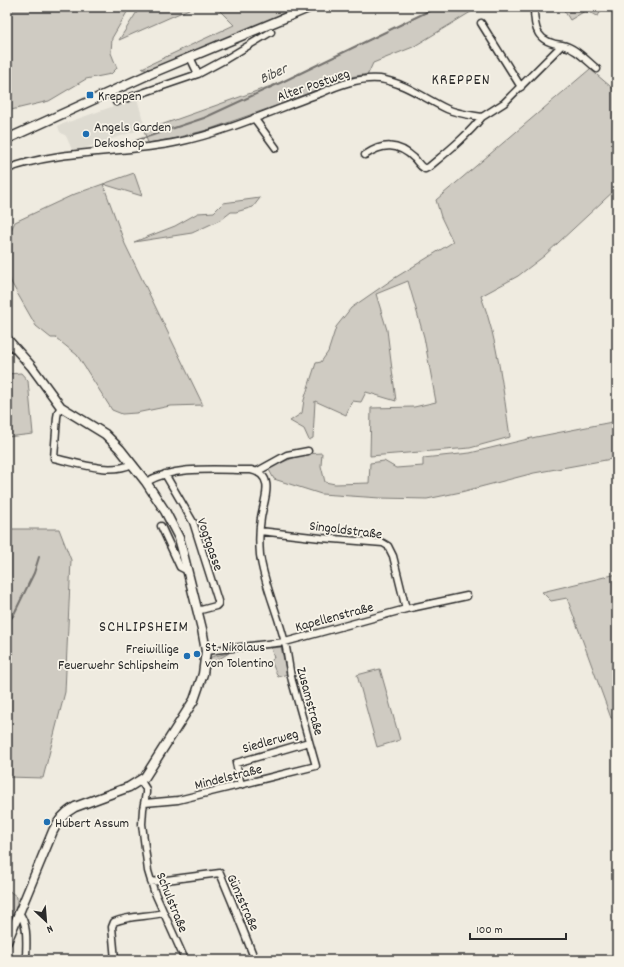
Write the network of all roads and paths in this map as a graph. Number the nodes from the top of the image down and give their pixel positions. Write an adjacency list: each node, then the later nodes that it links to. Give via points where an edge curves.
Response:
1 (311, 7): 6 (street)
2 (534, 7): 5 (street, via 537,31 543,39 552,44)
3 (481, 23): 9 (street)
4 (271, 32): 8 (street)
5 (562, 45): 7 (street, via 570,47); 9 (street)
6 (190, 57): 8 (street); 13 (street)
7 (597, 69)
8 (198, 74): 10 (street)
9 (521, 87): 11 (street, via 504,103)
10 (116, 102)
11 (482, 117): 12 (street, Alter Postweg, via 448,109 401,84 379,79 339,84); 15 (street, via 473,129 425,169 398,148 375,148)
12 (254, 118): 14 (street); 16 (street, Alter Postweg, via 176,143 59,157)
13 (7, 139)
14 (276, 148)
15 (365, 155)
16 (7, 169)
17 (7, 340): 18 (street, via 32,366)
18 (61, 408): 20 (street, via 113,440); 20 (street, via 56,417 54,458 103,469 120,469)
19 (308, 451): 21 (street, via 287,455)
20 (132, 464): 23 (street)
21 (258, 471): 22 (street, via 189,470); 25 (street, Zusamstraße, via 266,481 267,490)
22 (165, 474): 23 (street); 29 (street, Vogtgasse, via 192,522 218,600 216,606)
23 (146, 482): 26 (street, via 173,526)
24 (161, 526): 26 (street, via 180,567)
25 (260, 530): 28 (street, Singoldstraße, via 383,543 388,546 393,556); 30 (street, Zusamstraße, via 260,554)
26 (188, 570): 29 (street)
27 (467, 596): 28 (street, Kapellenstraße)
28 (406, 609): 30 (street, Kapellenstraße)
29 (197, 611): 31 (street)
30 (284, 642): 31 (street, Kapellenstraße); 32 (street, Zusamstraße)
31 (206, 651): 34 (street, via 203,674 194,700)
32 (309, 742): 33 (street, Zusamstraße); 35 (street, Siedlerweg, via 236,763)
33 (316, 766): 35 (street, Mindelstraße)
34 (141, 781): 36 (street, Schulstraße, via 146,789); 38 (street, via 75,807 60,818)
35 (240, 785): 36 (street, Mindelstraße, via 178,800)
36 (145, 802): 37 (street, Schulstraße, via 142,824)
37 (151, 882): 39 (street, Schulstraße); 44 (street, Günzstraße, via 220,873)
38 (19, 913): 40 (street); 41 (street, via 24,918)
39 (164, 913): 42 (street, via 114,922 112,927); 43 (street, Schulstraße)
40 (7, 942)
41 (26, 960)
42 (115, 960)
43 (185, 960)
44 (255, 960)

